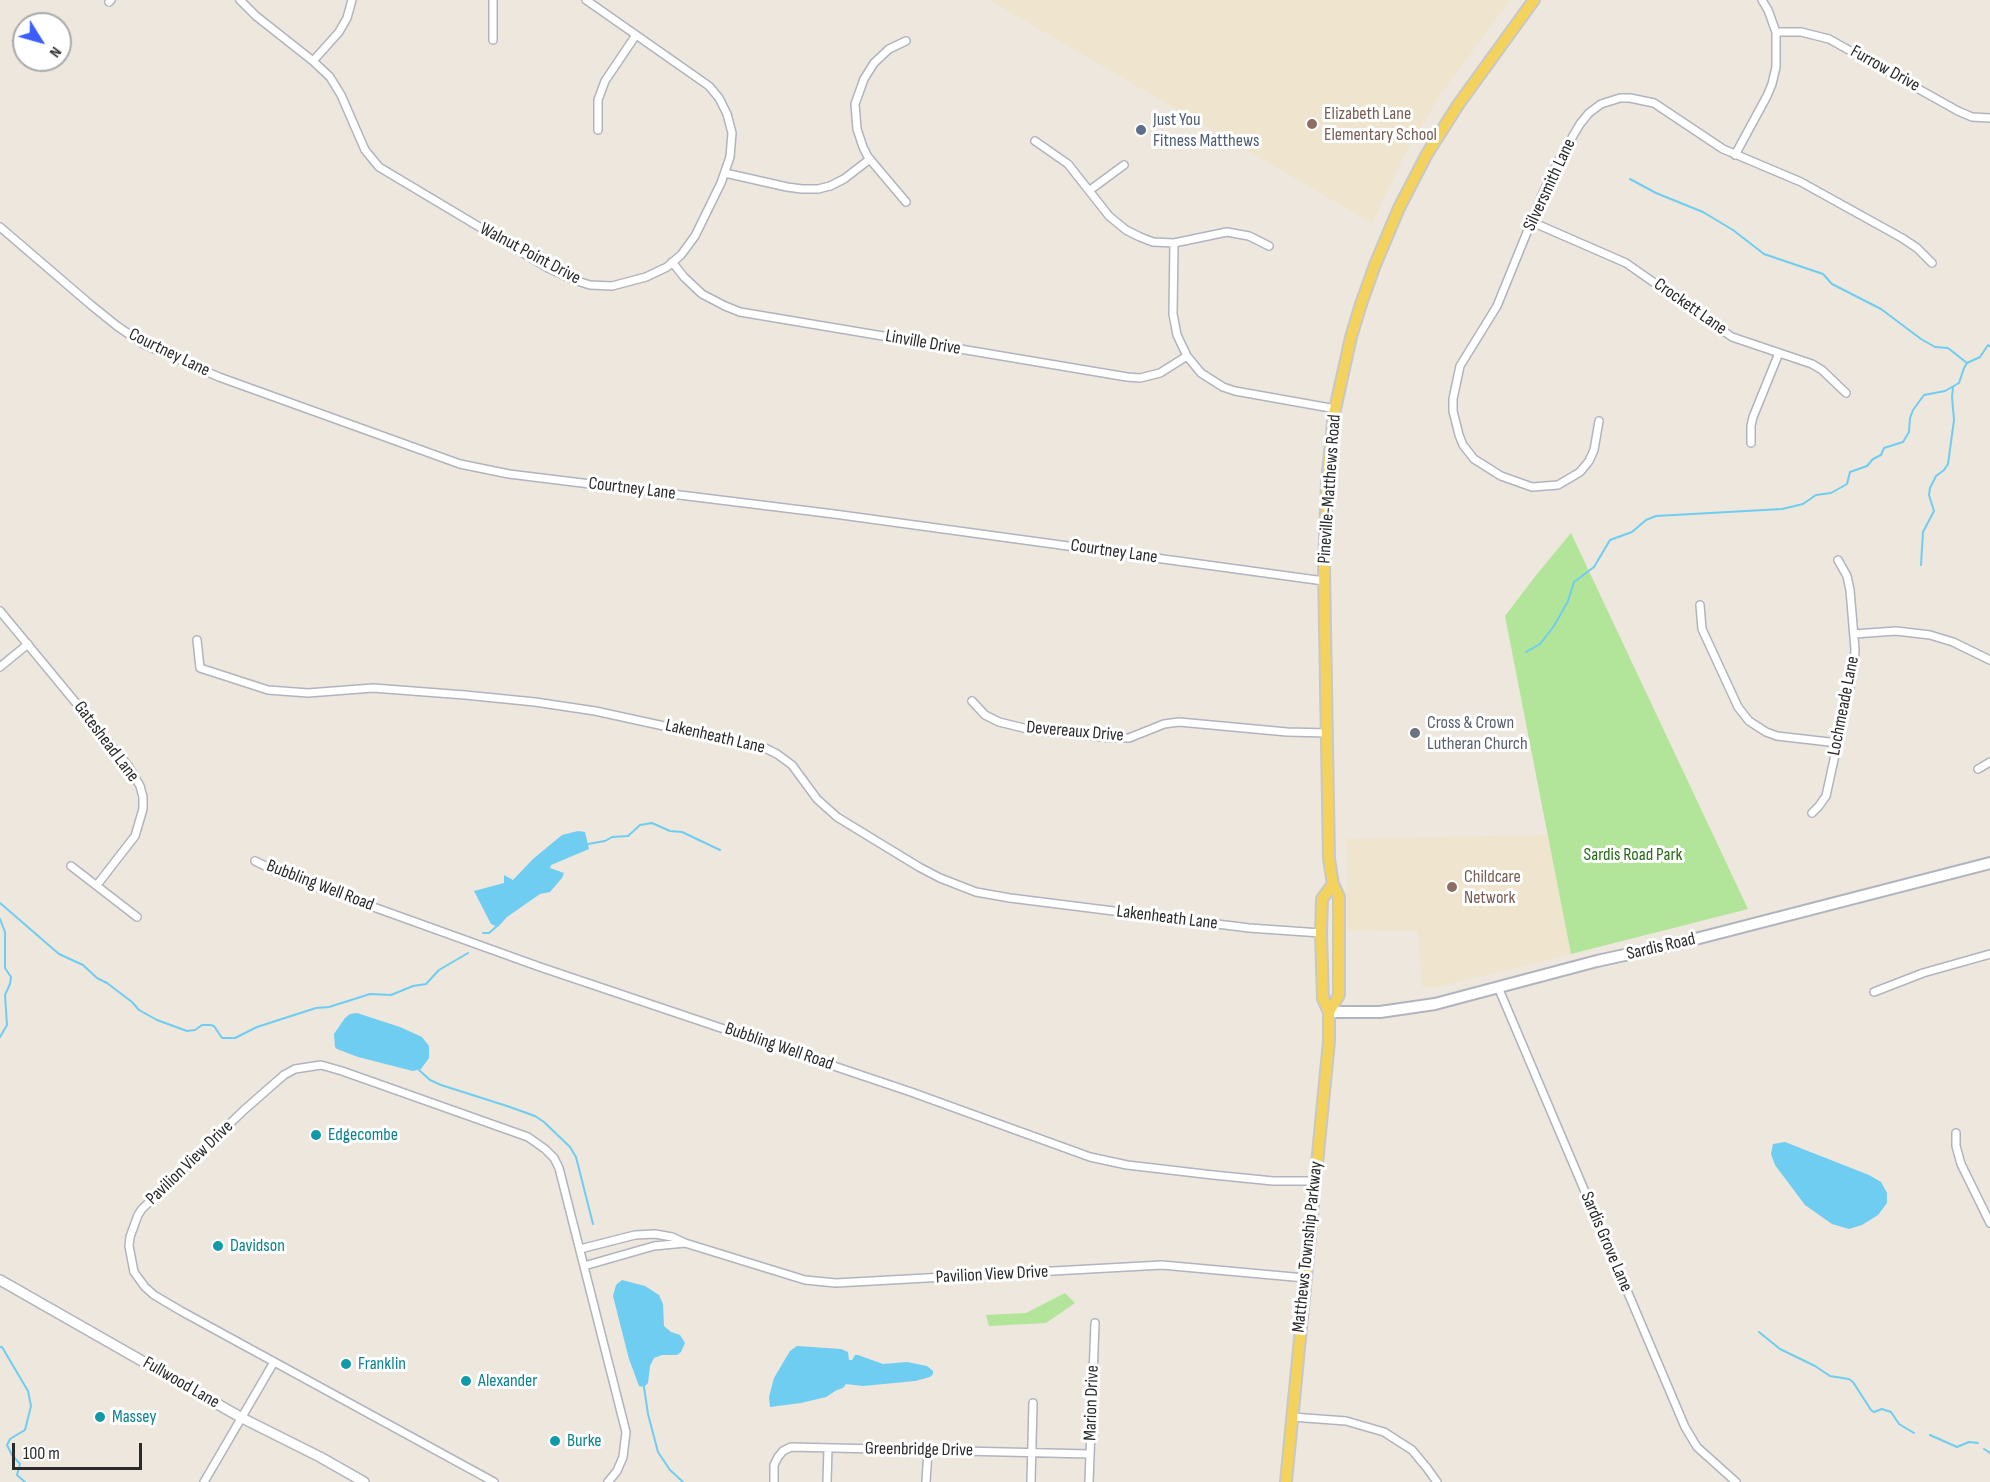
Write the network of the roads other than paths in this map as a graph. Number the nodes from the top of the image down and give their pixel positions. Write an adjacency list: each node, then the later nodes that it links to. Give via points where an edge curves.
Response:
1 (240, 0): 11 (street, Walnut Point Drive)
2 (352, 0): 11 (street, via 339,32)
3 (493, 0): 9 (street)
4 (586, 0): 8 (street, Walnut Point Drive)
5 (1534, 0): 30 (main road, Pineville-Matthews Road, via 1458,105 1399,208 1361,304)
6 (1762, 0): 7 (street)
7 (1776, 32): 12 (street, Furrow Drive, via 1810,33 1829,39 1958,111); 15 (street, via 1772,84)
8 (636, 35): 13 (street, via 605,81 598,100); 18 (street, Walnut Point Drive, via 709,86 719,98 732,133)
9 (493, 40)
10 (906, 41): 16 (street, via 874,63 858,93 857,129)
11 (313, 61): 25 (street, Walnut Point Drive, via 330,77 369,158 379,167 548,268 590,285 612,286 646,278)
12 (1990, 118)
13 (598, 130)
14 (1035, 141): 19 (street, via 1068,164)
15 (1735, 154): 21 (street, Silversmith Lane, via 1654,103 1630,98 1601,104 1575,131); 26 (street, Silversmith Lane, via 1801,182 1910,243)
16 (870, 159): 18 (street, via 837,182 818,189 787,187); 20 (street)
17 (1125, 165): 19 (street)
18 (725, 173): 25 (street, Walnut Point Drive, via 695,236)
19 (1090, 190): 23 (street, via 1108,216 1125,230 1153,242)
20 (906, 202)
21 (1532, 222): 27 (street, Crockett Lane, via 1626,263 1732,337); 31 (street, Silversmith Lane, via 1497,306 1461,366 1453,399 1459,435 1468,453 1487,468 1524,486 1550,487 1573,477 1589,461)
22 (0, 227): 34 (street, Courtney Lane, via 91,305 145,345 219,377 460,464 509,474)
23 (1174, 243): 24 (street, via 1227,232 1250,236); 28 (street, via 1173,314)
24 (1269, 246)
25 (672, 262): 28 (street, Linville Drive, via 702,294 740,312 1127,377 1160,373)
26 (1932, 263)
27 (1779, 353): 29 (street, Crockett Lane, via 1805,360 1822,370); 32 (street, via 1753,417)
28 (1187, 356): 30 (street, via 1211,381 1235,391)
29 (1846, 393)
30 (1336, 409): 34 (main road, Pineville-Matthews Road, via 1327,482)
31 (1599, 421)
32 (1751, 442)
33 (1838, 560): 37 (street, Lochmeade Lane, via 1847,576)
34 (1324, 580): 43 (main road, Pineville-Matthews Road)
35 (1700, 605): 44 (street, via 1702,629 1738,707 1749,721 1777,736)
36 (0, 610): 39 (street, Gateshead Lane)
37 (1854, 634): 40 (street, via 1896,631 1930,635); 44 (street, Lochmeade Lane, via 1854,668)
38 (197, 640): 54 (street, Lakenheath Lane, via 200,668 268,690 308,693 374,688 535,702 765,748 792,765 817,799 837,817 919,867 976,892 1249,928)
39 (28, 644): 41 (street); 52 (street, Gateshead Lane, via 129,767 142,792 143,809 135,836)
40 (1990, 660)
41 (0, 667)
42 (972, 701): 43 (street, Devereaux Drive, via 999,722 1032,730 1113,738 1129,738 1179,722)
43 (1328, 733): 51 (main road, Pineville-Matthews Road, via 1329,856)
44 (1838, 743): 47 (street, Lochmeade Lane, via 1826,796)
45 (1990, 762): 46 (street)
46 (1978, 769)
47 (1812, 813)
48 (255, 861): 60 (street, Bubbling Well Road, via 540,967 912,1092 1090,1157 1214,1175)
49 (1990, 863): 56 (main road, Sardis Road)
50 (72, 866): 52 (street)
51 (1333, 884): 54 (main road, via 1322,899); 58 (main road, Pineville-Matthews Road, via 1339,897 1339,995)
52 (97, 885): 53 (street)
53 (137, 917)
54 (1322, 933): 58 (main road, via 1323,999)
55 (1990, 954): 57 (street)
56 (1498, 987): 58 (main road, Sardis Road, via 1407,1009); 87 (street, Sardis Grove Lane, via 1685,1427 1697,1446)
57 (1874, 992)
58 (1329, 1012): 60 (main road, Matthews Township Parkway)
59 (1956, 1133): 61 (street, via 1961,1164)
60 (1315, 1181): 65 (main road, Matthews Township Parkway)
61 (1990, 1223)
62 (685, 1243): 63 (street, Pavilion View Drive, via 672,1236 635,1235); 64 (street, Pavilion View Drive, via 654,1246); 65 (street, Pavilion View Drive, via 805,1280 836,1283 1162,1265)
63 (580, 1249): 64 (street, Pavilion View Drive); 68 (street, Pavilion View Drive, via 559,1168 534,1141 342,1071 321,1065 295,1069 262,1094 151,1200 138,1215 129,1246 134,1272 154,1295)
64 (584, 1266): 79 (street, Pavilion View Drive, via 626,1431 623,1457)
65 (1305, 1278): 70 (main road, Matthews Township Parkway)
66 (0, 1280): 71 (street, Fullwood Lane)
67 (1095, 1323): 75 (street, Marion Drive)
68 (274, 1362): 71 (street); 78 (street, Pavilion View Drive)
69 (1033, 1403): 74 (street)
70 (1292, 1417): 85 (main road, Matthews Township Parkway); 86 (street, via 1346,1421 1384,1432 1412,1450)
71 (242, 1418): 76 (street); 77 (street, Fullwood Lane)
72 (828, 1448): 73 (street, Greenbridge Drive); 80 (street, Greenbridge Drive, via 791,1447 783,1451 774,1465); 81 (street)
73 (928, 1450): 74 (street, Greenbridge Drive); 82 (street)
74 (1031, 1454): 75 (street, Greenbridge Drive); 83 (street)
75 (1090, 1454): 84 (street, Marion Drive)
76 (204, 1482)
77 (364, 1482)
78 (494, 1482)
79 (608, 1482)
80 (774, 1482)
81 (827, 1482)
82 (927, 1482)
83 (1031, 1482)
84 (1089, 1482)
85 (1286, 1482)
86 (1437, 1482)
87 (1736, 1482)

